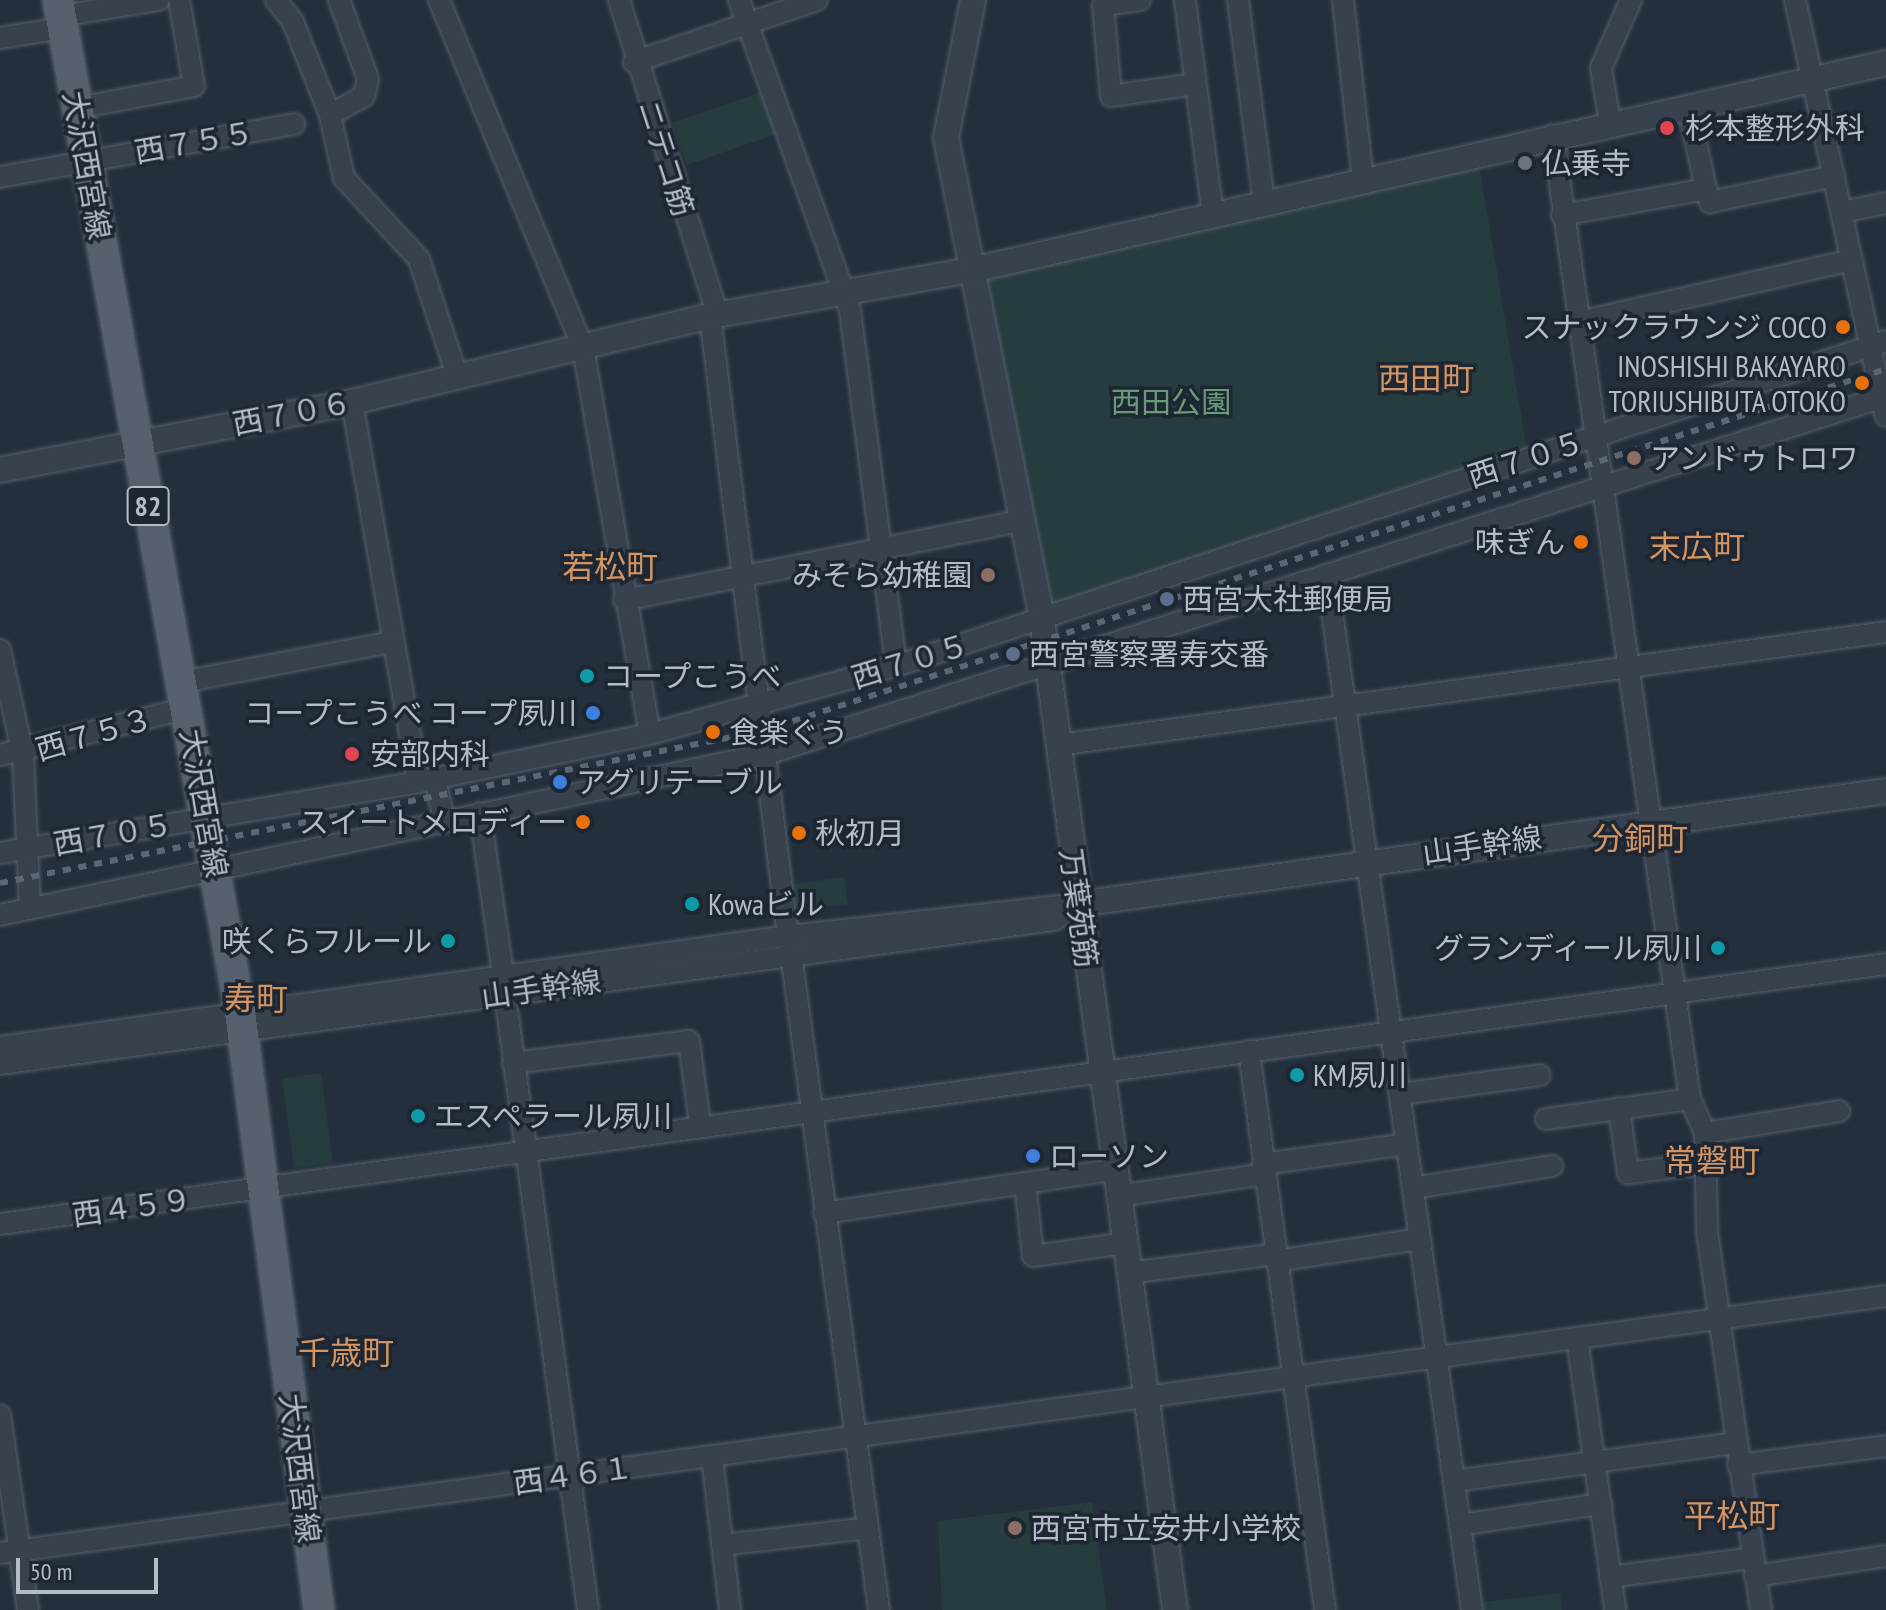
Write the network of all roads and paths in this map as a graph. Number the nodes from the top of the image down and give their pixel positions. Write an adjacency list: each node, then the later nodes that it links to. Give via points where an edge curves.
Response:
1 (159, 0): 16 (street)
2 (179, 0): 24 (street, via 194,86)
3 (276, 0): 25 (street, via 293,22)
4 (339, 0): 25 (street, via 368,79 364,96)
5 (439, 0): 45 (street)
6 (619, 0): 19 (street, ニテコ筋)
7 (739, 0): 17 (street)
8 (817, 0): 17 (street)
9 (973, 0): 40 (street, via 946,138)
10 (1140, 0): 22 (street, via 1103,5 1111,96)
11 (1185, 0): 22 (street)
12 (1238, 0): 35 (street)
13 (1343, 0): 32 (street)
14 (1631, 0): 26 (street, via 1601,68)
15 (1795, 0): 21 (street)
16 (61, 15): 18 (street); 24 (main road, 大沢西宮線 / 82)
17 (748, 25): 19 (street); 41 (street)
18 (0, 38)
19 (634, 62): 42 (street, ニテコ筋)
20 (1886, 63): 21 (street, 西７０６)
21 (1814, 78): 23 (street, 西７０６); 30 (street)
22 (1195, 84): 38 (street)
23 (1688, 107): 26 (street, 西７０６); 33 (street)
24 (77, 108): 29 (main road, 大沢西宮線 / 82)
25 (330, 115): 46 (street, via 344,178 419,259)
26 (1610, 123): 28 (street, 西７０６)
27 (294, 124): 29 (street, 西７５５)
28 (1553, 135): 32 (street, 西７０６); 37 (street)
29 (86, 162): 31 (street, 西７５５); 50 (main road, 大沢西宮線 / 82)
30 (1834, 176): 33 (street, via 1710,202); 36 (street)
31 (0, 177)
32 (1363, 180): 35 (street, 西７０６)
33 (1706, 189): 37 (street)
34 (1886, 203): 36 (street)
35 (1264, 204): 38 (street, 西７０６)
36 (1842, 212): 39 (street)
37 (1562, 215): 43 (street)
38 (1213, 217): 40 (street, 西７０６)
39 (1852, 260): 43 (street); 44 (street)
40 (972, 270): 41 (street, 西７０６); 53 (street, 万葉苑筋)
41 (843, 291): 42 (street, 西７０６); 54 (street)
42 (714, 316): 45 (street, 西７０６); 55 (street, ニテコ筋)
43 (1579, 322): 49 (street)
44 (1880, 343): 48 (street); 49 (street, 西７０５)
45 (583, 347): 46 (street, 西７０６); 57 (street)
46 (457, 376): 47 (street, 西７０６)
47 (352, 402): 50 (street, 西７０６); 60 (street)
48 (1885, 403): 52 (street)
49 (1595, 436): 52 (street); 58 (street, 西７０５)
50 (136, 444): 51 (street, 西７０６); 65 (main road, 大沢西宮線 / 82)
51 (0, 470)
52 (1606, 487): 56 (street); 63 (street)
53 (1019, 521): 54 (street); 58 (street, 万葉苑筋)
54 (882, 548): 55 (street); 62 (street)
55 (742, 574): 57 (street); 66 (street, ニテコ筋)
56 (1327, 576): 64 (street); 67 (street)
57 (624, 600): 68 (street)
58 (1042, 620): 62 (street, 西７０５); 64 (street, 万葉苑筋)
59 (1886, 632): 63 (street)
60 (391, 642): 65 (street, 西７５３); 73 (street)
61 (0, 650): 72 (street)
62 (896, 666): 66 (street, 西７０５)
63 (1634, 667): 67 (street); 78 (street)
64 (1046, 670): 69 (street, 万葉苑筋); 70 (street)
65 (185, 695): 72 (street, 西７５３); 76 (main road, 大沢西宮線 / 82)
66 (758, 704): 68 (street, 西７０５); 70 (street, ニテコ筋)
67 (1344, 706): 69 (street); 81 (street)
68 (650, 734): 73 (street, 西７０５)
69 (1058, 745): 83 (street, 万葉苑筋)
70 (767, 754): 75 (street); 86 (street, ニテコ筋)
71 (0, 755): 72 (street, 西７５３)
72 (23, 755): 79 (street)
73 (427, 781): 76 (street, 西７０５); 77 (street)
74 (1886, 791): 78 (street, 山手幹線)
75 (480, 813): 77 (street); 88 (street)
76 (207, 818): 79 (street, 西７０５); 82 (main road, 大沢西宮線 / 82)
77 (444, 820): 82 (street)
78 (1654, 822): 81 (street, 山手幹線); 89 (street)
79 (22, 850): 80 (street, 西７０５); 84 (street)
80 (0, 853)
81 (1367, 861): 83 (street, 山手幹線); 91 (street)
82 (217, 871): 84 (street); 90 (main road, 大沢西宮線 / 82)
83 (1079, 904): 86 (street, 山手幹線, via 1054,920); 96 (street, 万葉苑筋)
84 (30, 909): 85 (street)
85 (0, 915)
86 (789, 945): 88 (street, 山手幹線); 101 (street, ニテコ筋)
87 (1886, 964): 89 (street, 西４５９)
88 (504, 984): 90 (street, 山手幹線); 94 (street)
89 (1677, 992): 91 (street, 西４５９); 99 (street)
90 (242, 1022): 92 (street, 山手幹線); 95 (street, 山手幹線); 114 (main road, 大沢西宮線 / 82)
91 (1390, 1030): 93 (street, 西４５９); 98 (street)
92 (0, 1047)
93 (1249, 1051): 96 (street, 西４５９); 110 (street)
94 (513, 1063): 104 (street, via 689,1041); 107 (street)
95 (0, 1064)
96 (1101, 1072): 101 (street, 西４５９); 111 (street, 万葉苑筋)
97 (1540, 1075): 98 (street)
98 (1400, 1094): 106 (street)
99 (1690, 1099): 100 (street); 105 (street)
100 (1619, 1108): 103 (street); 108 (street, via 1628,1173)
101 (811, 1109): 104 (street, 西４５９); 116 (street, ニテコ筋)
102 (1839, 1111): 105 (street)
103 (1546, 1119)
104 (700, 1125): 107 (street, 西４５９)
105 (1705, 1133): 108 (street)
106 (1407, 1144): 110 (street); 113 (street)
107 (525, 1150): 114 (street, 西４５９); 135 (street)
108 (1700, 1164): 123 (street)
109 (1552, 1166): 113 (street)
110 (1264, 1169): 115 (street); 120 (street)
111 (1113, 1170): 112 (street); 115 (street, 万葉苑筋)
112 (1025, 1183): 116 (street); 119 (street, via 1033,1256)
113 (1413, 1188): 118 (street)
114 (263, 1189): 117 (street, 西４５９); 138 (main road, 大沢西宮線 / 82)
115 (1118, 1196): 119 (street, 万葉苑筋)
116 (824, 1213): 129 (street, ニテコ筋)
117 (0, 1224)
118 (1420, 1239): 120 (street); 125 (street)
119 (1125, 1243): 121 (street, 万葉苑筋)
120 (1276, 1258): 121 (street); 126 (street)
121 (1128, 1273): 127 (street, 万葉苑筋)
122 (1886, 1296): 123 (street, 西４６１)
123 (1720, 1318): 124 (street, 西４６１); 130 (street)
124 (1577, 1338): 125 (street, 西４６１); 133 (street)
125 (1436, 1357): 126 (street, 西４６１); 136 (street)
126 (1292, 1379): 127 (street, 西４６１); 152 (street)
127 (1146, 1397): 129 (street, 西４６１); 151 (street, 万葉苑筋)
128 (0, 1415): 142 (street)
129 (856, 1439): 132 (street, 西４６１); 140 (street, ニテコ筋)
130 (1736, 1443): 133 (street); 134 (street)
131 (1886, 1446): 134 (street)
132 (712, 1457): 135 (street, 西４６１); 141 (street)
133 (1595, 1463): 136 (street); 137 (street)
134 (1738, 1465): 144 (street)
135 (568, 1475): 138 (street, 西４６１); 148 (street)
136 (1454, 1481): 139 (street)
137 (1601, 1504): 139 (street); 145 (street)
138 (305, 1514): 142 (street, 西４６１); 147 (main road, 大沢西宮線 / 82)
139 (1460, 1525): 153 (street)
140 (868, 1528): 141 (street); 150 (street, ニテコ筋)
141 (722, 1545): 149 (street)
142 (10, 1552): 146 (street)
143 (1886, 1556): 144 (street)
144 (1754, 1567): 145 (street); 155 (street)
145 (1610, 1577): 154 (street)
146 (28, 1610)
147 (319, 1610)
148 (588, 1610)
149 (730, 1610)
150 (879, 1610)
151 (1175, 1610)
152 (1325, 1610)
153 (1472, 1610)
154 (1615, 1610)
155 (1761, 1610)

